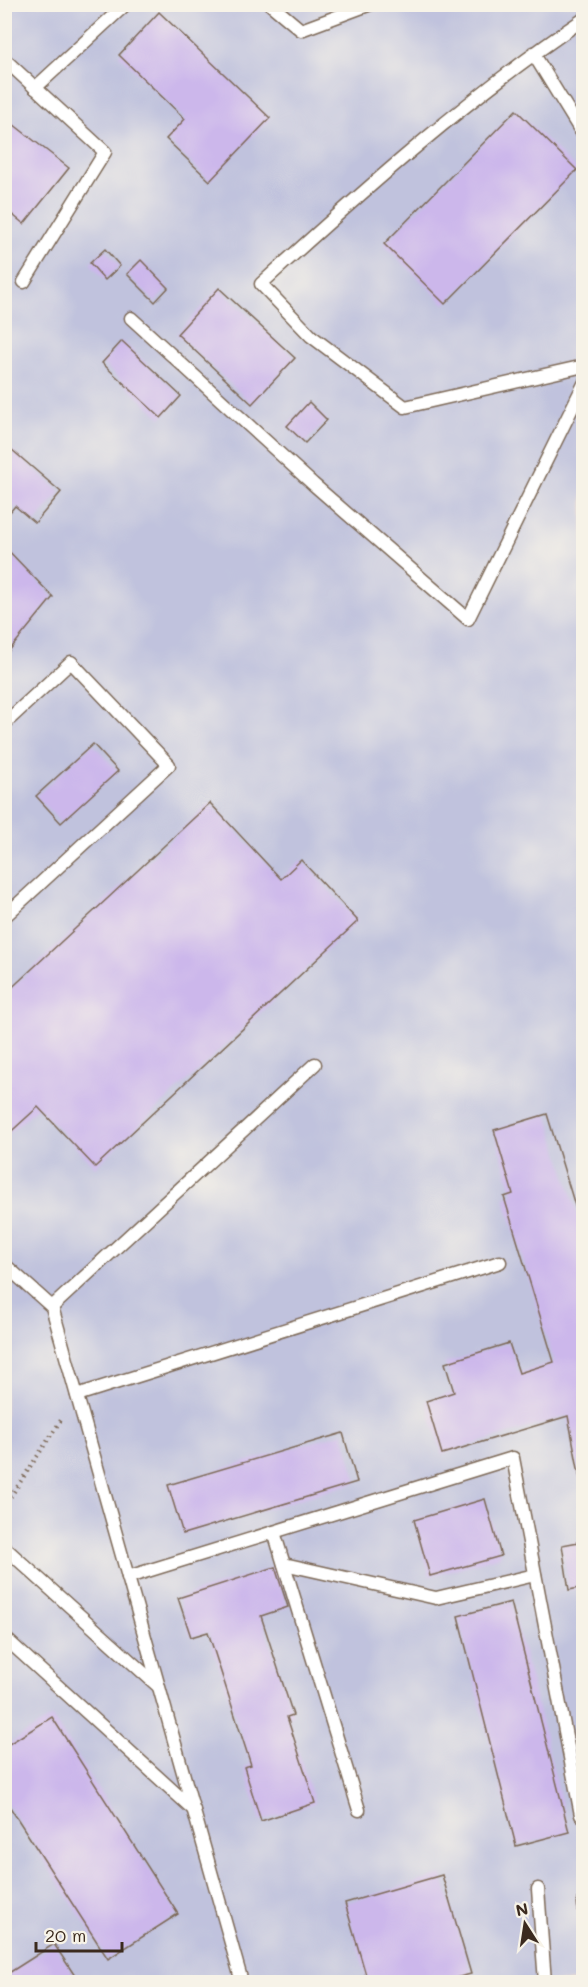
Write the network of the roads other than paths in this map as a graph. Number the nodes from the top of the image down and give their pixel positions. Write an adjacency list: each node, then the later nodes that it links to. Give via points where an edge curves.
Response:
1 (126, 4): 7 (lane)
2 (270, 4): 3 (lane, via 301,30)
3 (371, 4)
4 (584, 19): 5 (lane)
5 (533, 53): 8 (lane); 11 (lane, via 371,184 261,284 311,336 405,407)
6 (4, 59): 7 (lane)
7 (35, 88): 9 (lane, via 105,152)
8 (584, 136)
9 (24, 282)
10 (131, 318): 12 (lane, via 468,619)
11 (584, 366)
12 (584, 384)
13 (4, 724): 14 (lane, via 71,662 169,765)
14 (4, 917)
15 (315, 1064): 18 (lane)
16 (501, 1262): 19 (lane)
17 (4, 1264): 18 (lane)
18 (52, 1307): 19 (lane)
19 (77, 1395): 24 (lane)
20 (274, 1532): 22 (lane); 23 (lane, via 513,1458); 24 (lane)
21 (4, 1547): 26 (lane)
22 (284, 1564): 23 (lane, via 436,1598); 28 (lane)
23 (535, 1575): 29 (lane)
24 (128, 1577): 26 (lane)
25 (4, 1637): 27 (lane)
26 (159, 1687): 27 (lane)
27 (194, 1810): 31 (lane)
28 (359, 1810)
29 (581, 1815)
30 (538, 1889): 32 (lane)
31 (242, 1983)
32 (545, 1983)

